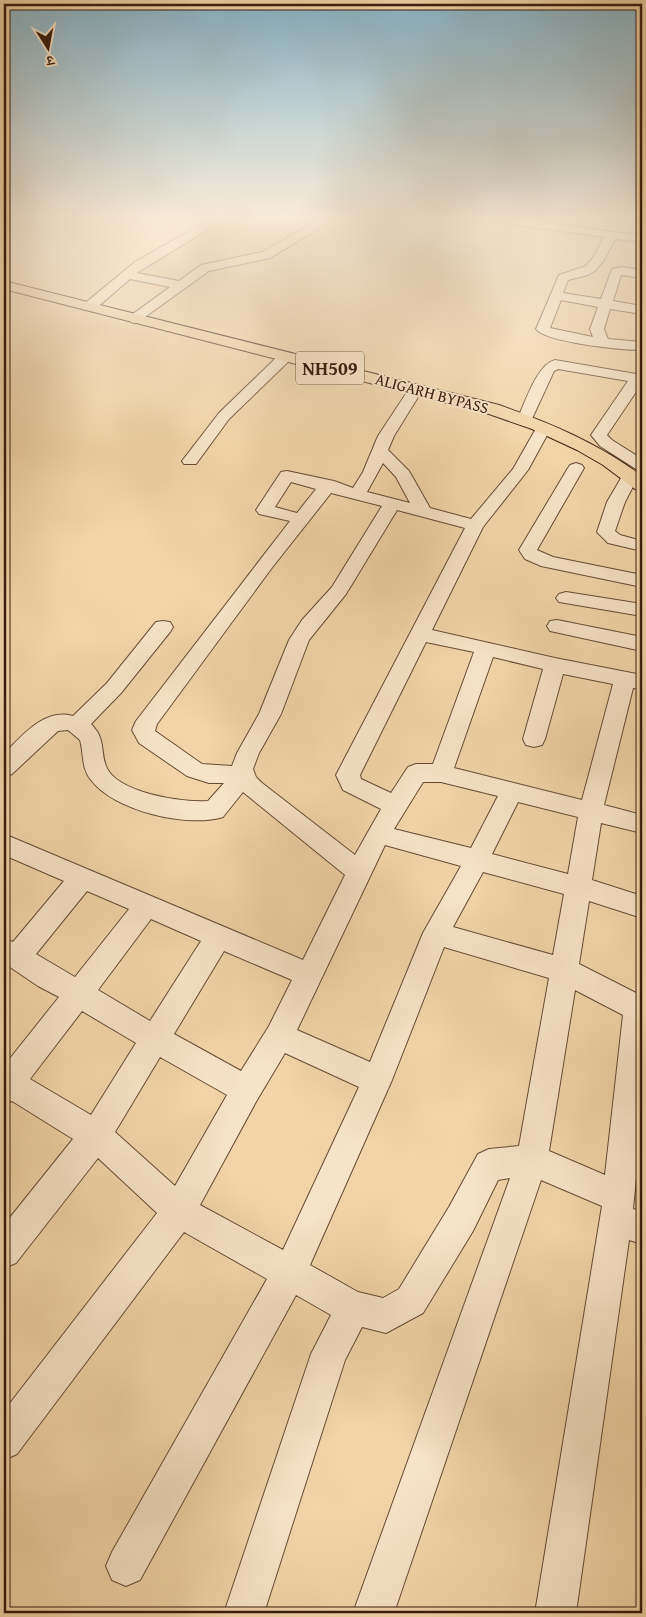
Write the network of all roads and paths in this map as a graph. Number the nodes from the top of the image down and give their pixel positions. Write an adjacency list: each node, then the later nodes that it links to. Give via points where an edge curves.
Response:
1 (44, 295): 7 (highway, ALIGARH BYPASS / NH509)
2 (102, 295): 7 (street)
3 (165, 295): 9 (street)
4 (608, 295): 6 (street)
5 (556, 296): 6 (street); 10 (street, via 543,327 544,332)
6 (605, 302): 8 (street); 11 (street, via 597,333)
7 (89, 307): 9 (highway, ALIGARH BYPASS / NH509)
8 (642, 310)
9 (138, 315): 13 (highway, ALIGARH BYPASS / NH509)
10 (581, 339): 11 (street); 14 (street)
11 (603, 342): 12 (street)
12 (639, 346): 15 (street)
13 (285, 357): 16 (highway, ALIGARH BYPASS / NH509); 20 (street, via 224,416)
14 (565, 364): 15 (street); 17 (street, via 554,364 548,368)
15 (635, 377): 22 (street, via 599,435)
16 (416, 389): 17 (highway, ALIGARH BYPASS / NH509); 19 (street)
17 (525, 420): 18 (highway, ALIGARH BYPASS / NH509)
18 (543, 428): 22 (highway, ALIGARH BYPASS / NH509); 28 (street, via 520,470)
19 (380, 450): 24 (street); 26 (street, via 403,475)
20 (190, 462)
21 (576, 468): 30 (street, via 530,545 530,555 548,562)
22 (636, 473): 29 (street, via 616,502 606,532 614,539)
23 (328, 486): 24 (street); 27 (street); 27 (street, via 288,476 265,510)
24 (358, 493): 25 (street)
25 (392, 503): 26 (street); 44 (street, via 339,590 299,640 270,714 248,754 242,769)
26 (423, 511): 28 (street)
27 (302, 519): 44 (street, via 264,565 143,730 147,737 195,770)
28 (475, 525): 35 (street)
29 (642, 546)
30 (642, 581)
31 (566, 598): 32 (street)
32 (642, 610)
33 (557, 626): 36 (street)
34 (163, 627): 40 (street, via 114,688)
35 (419, 634): 37 (street); 46 (street, via 348,775 351,784 358,789)
36 (642, 644)
37 (486, 648): 38 (street); 43 (street)
38 (555, 665): 39 (street); 41 (street)
39 (634, 680): 47 (street)
40 (77, 724): 42 (street, via 56,722); 44 (street, via 90,740 99,776 139,800 174,809 215,810)
41 (534, 739)
42 (4, 768)
43 (441, 773): 45 (street); 46 (street, via 416,773)
44 (244, 775): 52 (street, via 254,789)
45 (512, 791): 47 (street); 51 (street)
46 (395, 806): 49 (street)
47 (591, 811): 48 (street); 54 (street)
48 (642, 824)
49 (378, 834): 51 (street); 52 (street)
50 (8, 851): 53 (street)
51 (477, 860): 54 (street); 57 (street)
52 (360, 872): 61 (street)
53 (83, 877): 55 (street); 59 (street)
54 (579, 887): 56 (street); 60 (street)
55 (147, 905): 58 (street); 62 (street)
56 (642, 907)
57 (436, 933): 60 (street); 66 (street)
58 (219, 936): 61 (street); 65 (street)
59 (11, 954): 62 (street)
60 (565, 971): 63 (street); 70 (street)
61 (309, 975): 64 (street)
62 (79, 993): 65 (street); 67 (street)
63 (640, 1008): 72 (street)
64 (279, 1036): 66 (street); 68 (street)
65 (154, 1038): 68 (street); 69 (street)
66 (377, 1080): 74 (street)
67 (6, 1084): 69 (street)
68 (246, 1090): 71 (street)
69 (96, 1135): 71 (street); 73 (street)
70 (532, 1160): 72 (street); 75 (street, via 489,1165 461,1219 411,1301 386,1316); 79 (street)
71 (179, 1211): 74 (street); 76 (street)
72 (626, 1214): 80 (street)
73 (4, 1251)
74 (289, 1274): 75 (street); 77 (street)
75 (354, 1308): 78 (street, via 329,1354)
76 (4, 1442)
77 (126, 1566)
78 (244, 1613)
79 (374, 1613)
80 (556, 1613)

